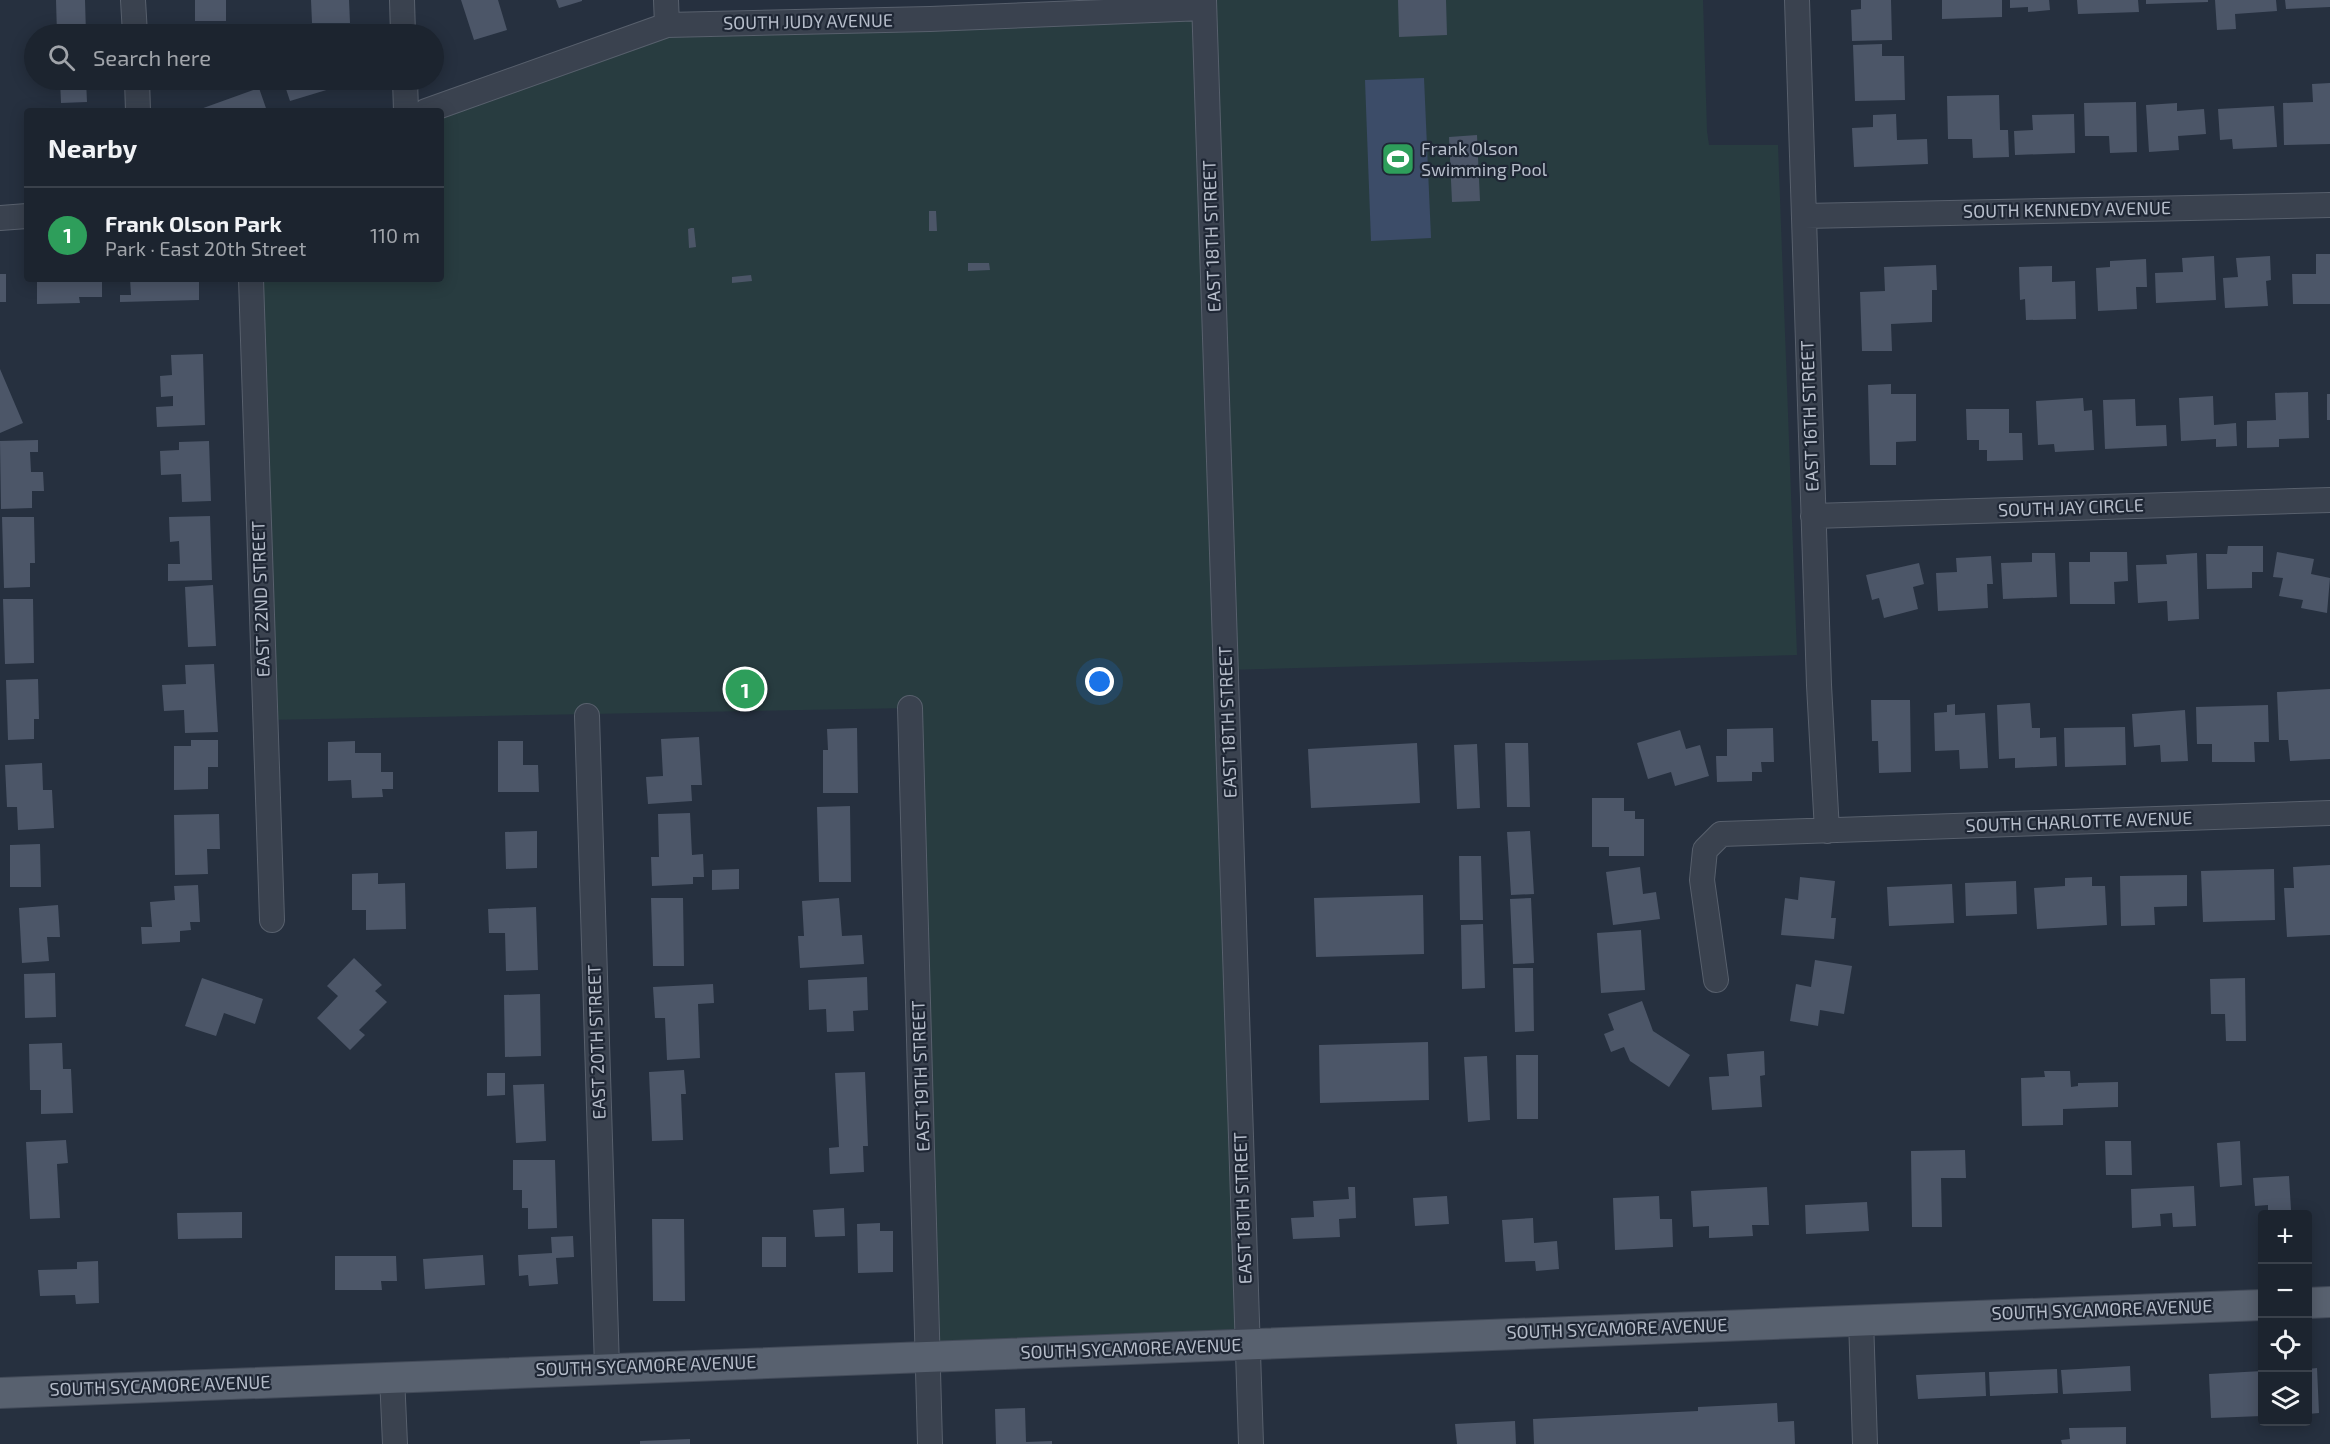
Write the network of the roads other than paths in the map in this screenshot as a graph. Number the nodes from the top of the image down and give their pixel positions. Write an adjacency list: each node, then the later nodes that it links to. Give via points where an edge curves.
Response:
1 (133, 0): 7 (street)
2 (402, 0): 8 (street)
3 (666, 0): 9 (street)
4 (1797, 0): 17 (street, EAST 16TH STREET)
5 (1204, 4): 6 (street, SOUTH JUDY AVENUE); 32 (street, EAST 18TH STREET)
6 (930, 10): 9 (street, SOUTH JUDY AVENUE)
7 (134, 24)
8 (403, 24)
9 (666, 25): 14 (street, SOUTH JUDY AVENUE)
10 (137, 90): 12 (street)
11 (405, 90): 13 (street)
12 (138, 108)
13 (406, 108)
14 (434, 108)
15 (2330, 204): 17 (street, SOUTH KENNEDY AVENUE)
16 (24, 216): 18 (street)
17 (1804, 216): 21 (street, EAST 16TH STREET)
18 (0, 218)
19 (251, 282): 26 (street, EAST 22ND STREET)
20 (2330, 500): 21 (street, SOUTH JAY CIRCLE)
21 (1813, 516): 25 (street, EAST 16TH STREET)
22 (910, 708): 33 (street, EAST 19TH STREET)
23 (587, 716): 34 (street, EAST 20TH STREET)
24 (2330, 813): 25 (street, SOUTH CHARLOTTE AVENUE)
25 (1827, 831): 27 (street, SOUTH CHARLOTTE AVENUE, via 1720,834 1705,850 1702,880)
26 (272, 920)
27 (1716, 980)
28 (2330, 1302): 29 (main road)
29 (2312, 1303)
30 (2258, 1305): 31 (main road, SOUTH SYCAMORE AVENUE)
31 (1861, 1319): 32 (main road, SOUTH SYCAMORE AVENUE); 40 (street)
32 (1248, 1345): 33 (main road, SOUTH SYCAMORE AVENUE); 39 (street, EAST 18TH STREET)
33 (928, 1356): 34 (main road, SOUTH SYCAMORE AVENUE); 38 (street, EAST 19TH STREET)
34 (607, 1368): 35 (main road, SOUTH SYCAMORE AVENUE)
35 (392, 1376): 36 (main road, SOUTH SYCAMORE AVENUE); 37 (street)
36 (0, 1393)
37 (395, 1444)
38 (930, 1444)
39 (1251, 1444)
40 (1865, 1444)

